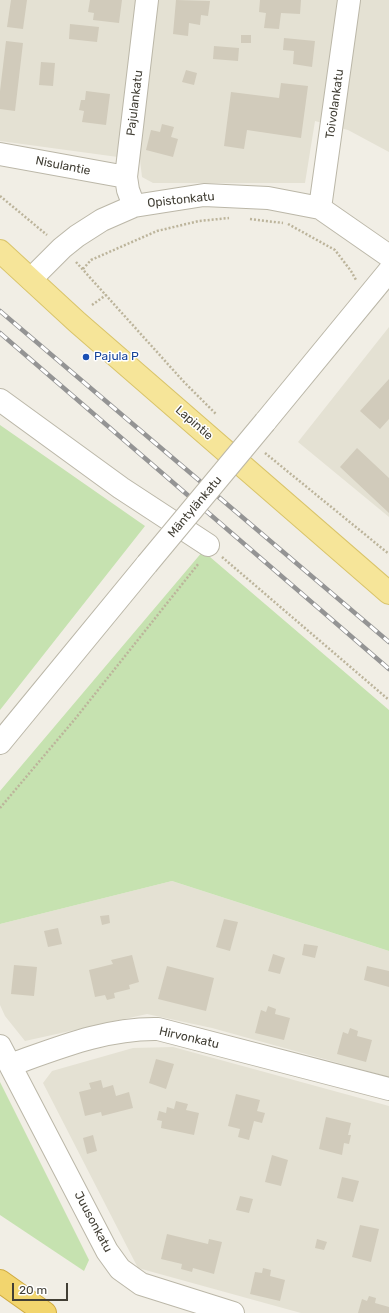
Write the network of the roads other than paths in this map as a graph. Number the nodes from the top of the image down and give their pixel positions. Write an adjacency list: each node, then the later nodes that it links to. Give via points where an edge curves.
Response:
1 (147, 0): 4 (street, Pajulankatu)
2 (349, 0): 6 (street, Toivolankatu)
3 (0, 154): 4 (street, Nisulantie)
4 (126, 178): 5 (street, Pajulankatu)
5 (134, 206): 6 (street, Opistonkatu, via 204,195 268,198); 10 (street, Opistonkatu, via 102,220 77,236)
6 (320, 208): 8 (street, Opistonkatu)
7 (0, 251): 10 (main road, Lapintie)
8 (389, 256)
9 (389, 271): 14 (street, Mäntylänkatu, bridge)
10 (30, 279): 13 (main road, Lapintie)
11 (0, 400): 12 (street, via 121,488)
12 (208, 545)
13 (389, 593)
14 (0, 743)
15 (0, 1046): 16 (street)
16 (10, 1065): 17 (street, Hirvonkatu, via 109,1033 158,1029); 20 (street, Juusonkatu, via 120,1269 141,1284)
17 (389, 1090)
18 (0, 1281): 19 (highway)
19 (45, 1313)
20 (233, 1313)

